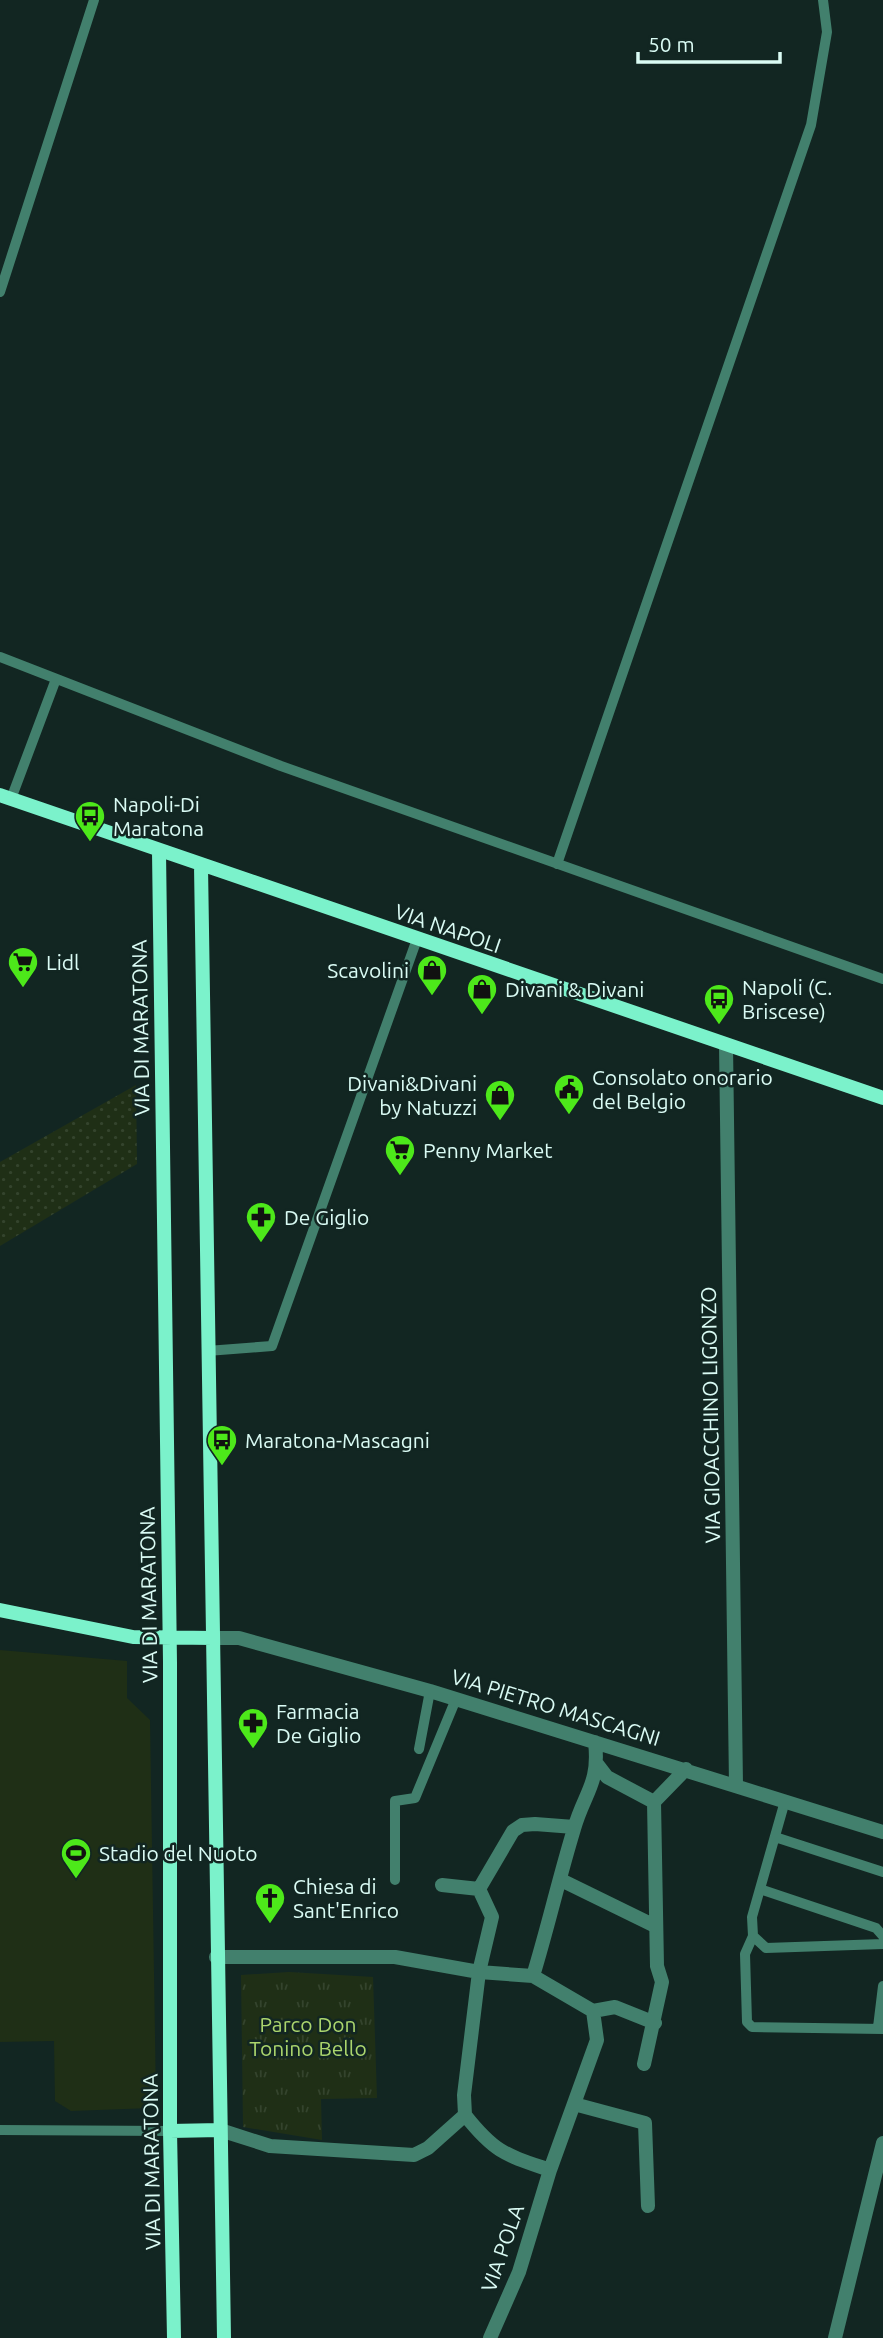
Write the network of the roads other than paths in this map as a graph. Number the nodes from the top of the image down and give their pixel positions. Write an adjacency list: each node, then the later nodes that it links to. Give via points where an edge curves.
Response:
1 (93, 0): 3 (lane)
2 (823, 0): 8 (lane, via 827,32 811,125)
3 (0, 292)
4 (0, 657): 5 (lane)
5 (56, 679): 6 (lane); 8 (lane, via 281,766)
6 (6, 797): 7 (main road, VIA NAPOLI)
7 (159, 852): 9 (main road, VIA NAPOLI); 16 (main road, VIA DI MARATONA)
8 (557, 864): 11 (lane)
9 (201, 866): 10 (main road, VIA NAPOLI); 14 (main road)
10 (417, 939): 12 (main road, VIA NAPOLI); 14 (lane, via 272,1346)
11 (883, 979)
12 (726, 1045): 13 (main road, VIA NAPOLI); 24 (street, VIA GIOACCHINO LIGONZO)
13 (883, 1098)
14 (207, 1351): 17 (main road)
15 (0, 1610): 16 (main road, via 119,1634)
16 (169, 1637): 17 (main road); 52 (main road, VIA DI MARATONA)
17 (213, 1638): 18 (street, VIA PIETRO MASCAGNI, via 239,1638); 40 (main road)
18 (430, 1691): 19 (street, VIA PIETRO MASCAGNI); 21 (lane)
19 (456, 1699): 20 (street, VIA PIETRO MASCAGNI); 31 (lane, via 415,1798 395,1801)
20 (595, 1742): 22 (street); 23 (street, VIA PIETRO MASCAGNI)
21 (419, 1749)
22 (597, 1764): 26 (street, via 607,1777); 27 (street, via 595,1780)
23 (686, 1769): 24 (street, VIA PIETRO MASCAGNI); 26 (street)
24 (736, 1785): 25 (street, VIA PIETRO MASCAGNI)
25 (785, 1801): 28 (street, VIA PIETRO MASCAGNI); 29 (lane)
26 (654, 1802): 36 (street)
27 (574, 1827): 32 (street); 34 (street, via 522,1825 513,1831)
28 (883, 1832)
29 (775, 1837): 30 (lane); 35 (lane)
30 (883, 1872)
31 (395, 1880)
32 (561, 1880): 36 (street); 42 (street)
33 (442, 1885): 34 (street)
34 (479, 1889): 41 (street, via 492,1917)
35 (760, 1889): 37 (lane, via 752,1917); 38 (lane, via 876,1928)
36 (656, 1926): 45 (street, via 657,1966 663,1982)
37 (753, 1936): 39 (lane, via 766,1948); 46 (lane, via 745,1954 747,2022 752,2027)
38 (883, 1936)
39 (883, 1944)
40 (216, 1956): 41 (street, via 395,1957); 51 (main road)
41 (479, 1972): 42 (street); 49 (street)
42 (533, 1976): 44 (street)
43 (883, 1986): 46 (lane)
44 (593, 2011): 45 (street, via 615,2007); 48 (street, VIA POLA, via 597,2040)
45 (655, 2023): 47 (street)
46 (880, 2028)
47 (643, 2064)
48 (574, 2105): 54 (street, VIA POLA); 55 (street, via 645,2123)
49 (465, 2115): 51 (street, via 414,2155 270,2146); 54 (street, via 502,2154)
50 (0, 2130): 52 (lane)
51 (220, 2130): 52 (main road); 57 (main road)
52 (170, 2131): 56 (main road, VIA DI MARATONA)
53 (883, 2143): 59 (street)
54 (550, 2170): 58 (street, VIA POLA, via 519,2272)
55 (648, 2206)
56 (174, 2338)
57 (224, 2338)
58 (490, 2338)
59 (835, 2338)

